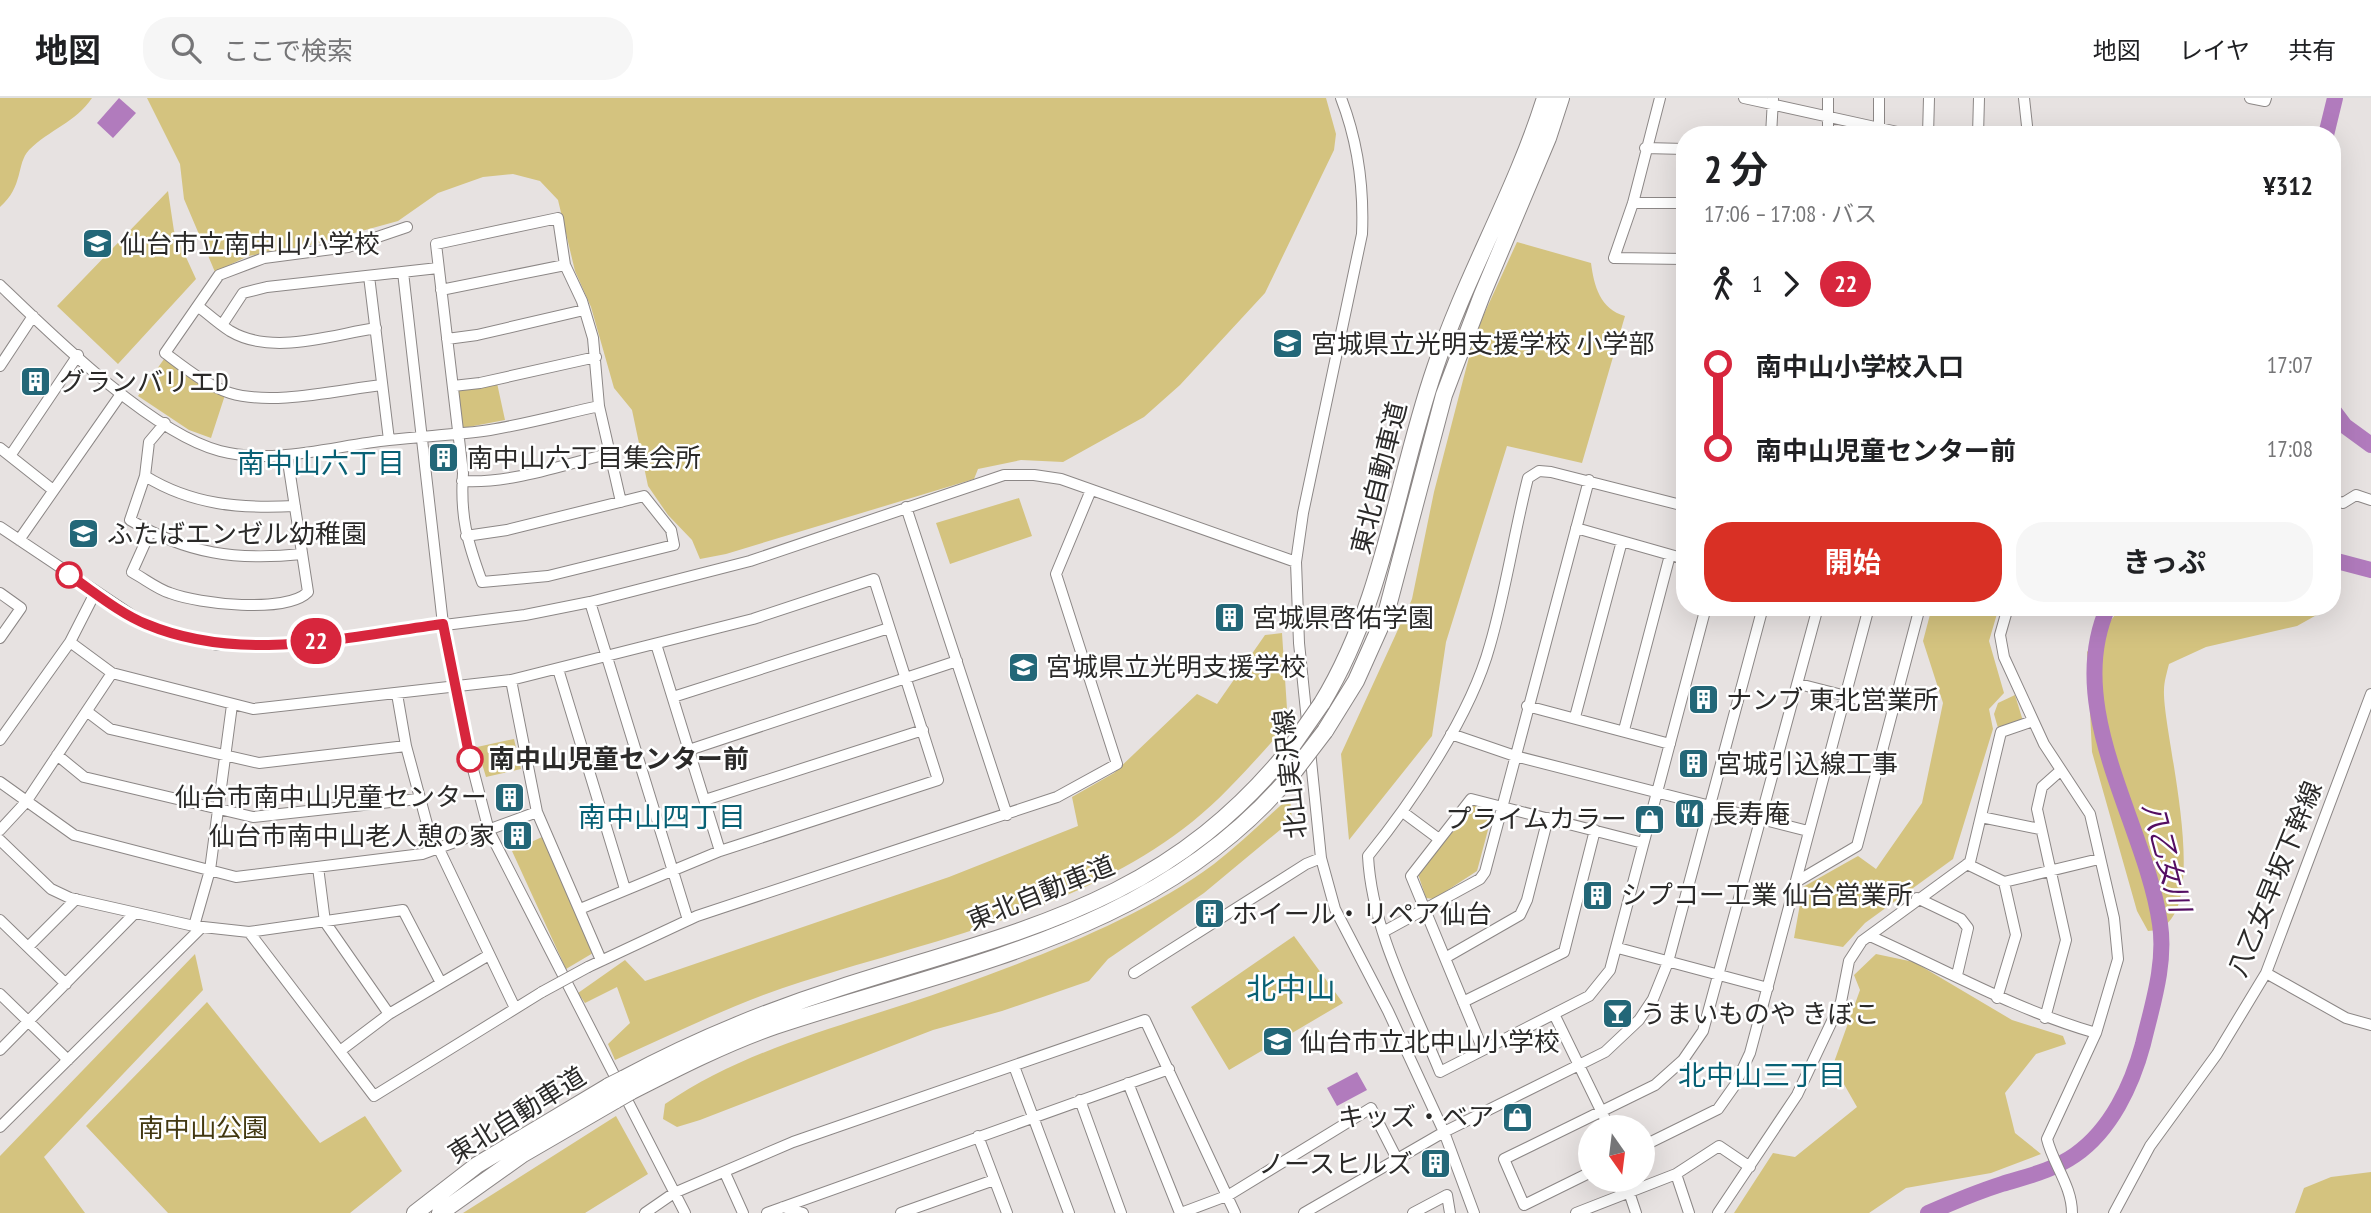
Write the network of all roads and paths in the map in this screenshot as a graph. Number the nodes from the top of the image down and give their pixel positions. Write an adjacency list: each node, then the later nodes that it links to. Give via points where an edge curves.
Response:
1 (1340, 98): 75 (street, 北山実沢線, via 1359,161 1362,234)
2 (1545, 98): 196 (highway, 東北自動車道, bridge, via 1522,164 1448,330 1415,431 1392,533 1351,650 1290,749 1255,789 1209,833 1114,893 1042,924 747,1020)
3 (1561, 98): 196 (highway, 東北自動車道, bridge, via 1444,395 1386,614 1356,681 1325,731 1260,809 1203,858 1101,919 1035,946 774,1027)
4 (1660, 98): 22 (street)
5 (1744, 98): 13 (street)
6 (1828, 98): 14 (street)
7 (1880, 98): 18 (street)
8 (1929, 98): 19 (street)
9 (1979, 98): 20 (street)
10 (2024, 98): 21 (street)
11 (2250, 98): 12 (street)
12 (2266, 98)
13 (1773, 102): 14 (street); 15 (street)
14 (1828, 118): 16 (street); 17 (street)
15 (1772, 126)
16 (1828, 126)
17 (1859, 126)
18 (1879, 126)
19 (1928, 126)
20 (1978, 126)
21 (2027, 126)
22 (1645, 148): 23 (street); 24 (street)
23 (1676, 149)
24 (1633, 203): 25 (street); 27 (street, via 1614,258)
25 (1676, 203)
26 (407, 227): 34 (street, via 348,247 240,265 219,275)
27 (1676, 259)
28 (565, 265): 29 (street, via 558,218 436,244); 33 (street); 35 (street)
29 (438, 268): 30 (street); 33 (street)
30 (403, 272): 31 (street); 49 (street)
31 (369, 276): 37 (street, via 243,293); 38 (street)
32 (0, 285): 36 (street)
33 (441, 290): 39 (street)
34 (199, 307): 37 (street); 43 (street, via 164,353 230,393 266,398)
35 (584, 310): 39 (street); 41 (street)
36 (33, 316): 40 (street); 42 (street)
37 (222, 324): 38 (street, via 254,341 278,344)
38 (376, 328): 43 (street)
39 (447, 339): 44 (street)
40 (78, 355): 45 (street); 54 (street)
41 (596, 357): 44 (street); 46 (street)
42 (0, 366)
43 (383, 385): 50 (street)
44 (453, 386): 48 (street)
45 (121, 394): 47 (street); 58 (street)
46 (599, 406): 48 (street); 52 (street)
47 (164, 423): 53 (street, via 220,451); 55 (street, via 149,442)
48 (458, 434): 49 (street); 57 (street)
49 (422, 438): 50 (street); 85 (street)
50 (389, 440): 53 (street)
51 (0, 448): 54 (street)
52 (608, 454): 57 (street, via 522,475); 61 (street)
53 (287, 455): 64 (street)
54 (10, 456): 58 (street)
55 (145, 476): 64 (street, via 166,489 226,506); 68 (street, via 130,520)
56 (1589, 480): 63 (street); 67 (street); 110 (street, via 1539,471 1528,478 1490,647)
57 (462, 481): 69 (street, via 460,506)
58 (53, 490): 70 (street)
59 (1091, 490): 65 (street, via 1061,479 1004,475); 75 (street); 129 (street, via 1056,573 1117,764 1056,797)
60 (2371, 500): 62 (street, via 2356,495)
61 (621, 502): 69 (street); 69 (street, via 644,496 671,530 674,545 548,576 482,582)
62 (2341, 502)
63 (1676, 504)
64 (295, 506): 72 (street)
65 (906, 506): 78 (street, via 750,561); 91 (street)
66 (0, 527): 70 (street)
67 (1576, 528): 71 (street); 103 (street)
68 (150, 531): 72 (street, via 210,552 257,559); 72 (street, via 132,572 170,593 214,603 301,599 308,592)
69 (466, 536)
70 (19, 540): 77 (street)
71 (1622, 541): 73 (street); 106 (street)
72 (302, 554)
73 (1670, 555): 74 (street); 109 (street)
74 (1676, 557)
75 (1296, 562): 143 (street, 北山実沢線, via 1299,643)
76 (0, 593): 87 (street, via 21,608)
77 (95, 593): 85 (street, via 145,624 216,645 285,645); 88 (street)
78 (590, 602): 85 (street); 90 (street)
79 (1704, 616): 112 (street)
80 (1760, 616): 124 (street)
81 (1816, 616): 96 (street)
82 (1867, 616): 100 (street)
83 (1918, 616): 104 (street)
84 (2005, 616): 107 (street, via 2001,647)
85 (443, 624): 97 (street)
86 (889, 628): 89 (street, via 874,579 753,619); 94 (street); 101 (street)
87 (0, 638)
88 (70, 642): 93 (street); 111 (street)
89 (656, 644): 90 (street); 101 (street)
90 (607, 656): 92 (street); 148 (street)
91 (957, 661): 94 (street); 129 (street)
92 (558, 669): 95 (street); 152 (street)
93 (113, 673): 102 (street); 105 (street)
94 (907, 678): 108 (street); 114 (street)
95 (511, 680): 97 (street); 127 (street)
96 (1799, 684): 100 (street); 132 (street)
97 (456, 688): 98 (street); 136 (street)
98 (397, 694): 102 (street, via 253,709); 113 (street)
99 (2371, 694): 172 (street, 八乙女早坂下幹線)
100 (1846, 696): 104 (street); 137 (street)
101 (673, 697): 114 (street)
102 (232, 705): 117 (street)
103 (1527, 706): 106 (street); 116 (street)
104 (1893, 708): 150 (street, via 1857,846)
105 (89, 713): 115 (street); 117 (street, via 110,729)
106 (1575, 717): 109 (street)
107 (2033, 721): 118 (street); 130 (street, via 2001,732)
108 (923, 730): 122 (street); 142 (street, via 938,780)
109 (1624, 730): 112 (street)
110 (1451, 734): 116 (street); 128 (street)
111 (1, 736)
112 (1670, 744): 120 (street)
113 (406, 746): 117 (street, via 259,763); 121 (street)
114 (689, 750): 122 (street)
115 (57, 755): 123 (street); 126 (street, via 84,777)
116 (1515, 756): 120 (street); 125 (street)
117 (225, 758): 126 (street)
118 (2060, 771): 133 (street, via 2042,787 2037,809); 144 (street, via 2090,814)
119 (0, 782): 123 (street)
120 (1657, 790): 124 (street); 140 (street)
121 (418, 799): 126 (street, via 283,816 253,817); 141 (street)
122 (705, 800): 142 (street)
123 (26, 802): 134 (street); 147 (street, via 74,835)
124 (1708, 805): 132 (street); 170 (street)
125 (1501, 808): 131 (street); 138 (street, via 1471,799); 156 (street, via 1480,879)
126 (218, 810): 147 (street)
127 (537, 812): 136 (street); 155 (street)
128 (1404, 813): 138 (street); 163 (street, via 1368,856 1370,892)
129 (1007, 815): 159 (street)
130 (1981, 817): 133 (street); 145 (street)
131 (1548, 818): 135 (street); 168 (street, via 1520,915)
132 (1762, 819): 137 (street); 173 (street)
133 (2040, 829): 149 (street)
134 (0, 830)
135 (1595, 830): 140 (street); 180 (street, via 1564,952)
136 (489, 831): 141 (street); 215 (street)
137 (1808, 831): 150 (street)
138 (1439, 839): 156 (street, via 1411,876)
139 (0, 840): 154 (street, via 51,889)
140 (1643, 843): 166 (street)
141 (438, 850): 146 (street); 167 (street)
142 (720, 851): 148 (street)
143 (1321, 858): 171 (street); 204 (street, 北山実沢線, via 1335,909)
144 (2099, 859): 149 (street); 187 (street, via 2115,918 2118,959)
145 (1967, 864): 151 (street); 153 (street)
146 (318, 867): 147 (street, via 236,877); 160 (street)
147 (210, 870): 161 (street)
148 (673, 870): 152 (street); 159 (street)
149 (2050, 871): 151 (street); 184 (street, via 2066,940)
150 (1796, 882): 177 (street)
151 (2004, 882): 179 (street, via 2016,935)
152 (625, 889): 155 (street)
153 (1917, 898): 164 (street); 174 (street, via 1961,919 1968,928)
154 (76, 899): 157 (street); 165 (street)
155 (580, 909): 169 (street)
156 (1423, 911): 163 (street); 168 (street)
157 (135, 913): 161 (street); 175 (street)
158 (0, 920): 165 (street)
159 (688, 920): 169 (street)
160 (325, 922): 162 (street); 176 (street, via 403,910); 182 (street)
161 (198, 927): 162 (street); 191 (street)
162 (249, 932): 190 (street)
163 (1383, 932): 189 (street, via 1440,1072)
164 (1870, 936): 174 (street); 208 (street, via 1849,961 1841,1002 1797,1096)
165 (28, 947): 175 (street)
166 (1618, 948): 170 (street); 183 (street, via 1600,987)
167 (489, 955): 176 (street); 181 (street)
168 (1445, 958): 180 (street)
169 (601, 960): 181 (street, bridge)
170 (1668, 961): 173 (street); 192 (street, via 1639,1020 1605,1052)
171 (1134, 973)
172 (2266, 973): 186 (street, via 2346,1018); 240 (street, 八乙女早坂下幹線, via 2217,1054 2150,1146)
173 (1719, 975): 177 (street); 198 (street, via 1703,1031 1683,1060 1655,1085)
174 (1957, 975): 179 (street)
175 (66, 984): 185 (street)
176 (441, 984): 182 (street)
177 (1768, 988): 206 (street, via 1750,1053 1735,1086 1718,1108)
178 (0, 994): 185 (street)
179 (1997, 998): 184 (street)
180 (1463, 1002): 189 (street)
181 (515, 1008): 190 (street, via 374,1096)
182 (389, 1014): 190 (street)
183 (1554, 1014): 189 (street); 192 (street)
184 (2045, 1018): 187 (street)
185 (29, 1022): 188 (street); 191 (street)
186 (2371, 1025)
187 (2096, 1033): 239 (street, via 2047,1139 2070,1192)
188 (0, 1050)
189 (1483, 1050)
190 (340, 1051)
191 (68, 1060): 203 (street)
192 (1580, 1065): 198 (street); 204 (street)
193 (1014, 1066): 194 (street, via 1145,1020); 201 (street); 209 (street, via 793,1142)
194 (1169, 1069): 195 (street); 216 (street)
195 (1128, 1083): 197 (street); 230 (street)
196 (620, 1089): 219 (highway, 東北自動車道, via 477,1165); 220 (highway, 東北自動車道)
197 (1080, 1100): 201 (street); 229 (street)
198 (1602, 1111): 199 (street); 200 (street)
199 (1594, 1115)
200 (1604, 1115)
201 (1033, 1117): 205 (street); 228 (street)
202 (1578, 1123): 211 (street, via 1504,1159 1524,1205)
203 (0, 1128)
204 (1444, 1132): 207 (street); 235 (street, 北山実沢線)
205 (978, 1136): 212 (street); 217 (street)
206 (1656, 1139)
207 (1397, 1158): 216 (street, via 1371,1108); 232 (street)
208 (1750, 1167): 210 (street, via 1719,1146); 238 (street)
209 (725, 1173): 215 (street); 223 (street)
210 (1676, 1174): 213 (street); 237 (street)
211 (1578, 1178)
212 (994, 1180): 226 (street); 227 (street)
213 (1656, 1182)
214 (1629, 1192): 218 (street); 236 (street)
215 (674, 1193): 221 (street); 222 (street)
216 (1229, 1195): 230 (street); 231 (street)
217 (783, 1207): 224 (street); 225 (street)
218 (1582, 1212)
219 (415, 1213)
220 (440, 1213)
221 (645, 1213)
222 (684, 1213)
223 (743, 1213)
224 (766, 1213)
225 (803, 1213)
226 (901, 1213)
227 (1007, 1213)
228 (1069, 1213)
229 (1121, 1213)
230 (1180, 1213)
231 (1236, 1213)
232 (1304, 1213)
233 (1413, 1213): 234 (street, via 1447,1195)
234 (1450, 1213)
235 (1474, 1213)
236 (1636, 1213)
237 (1689, 1213)
238 (1718, 1213)
239 (2072, 1213)
240 (2114, 1213)

